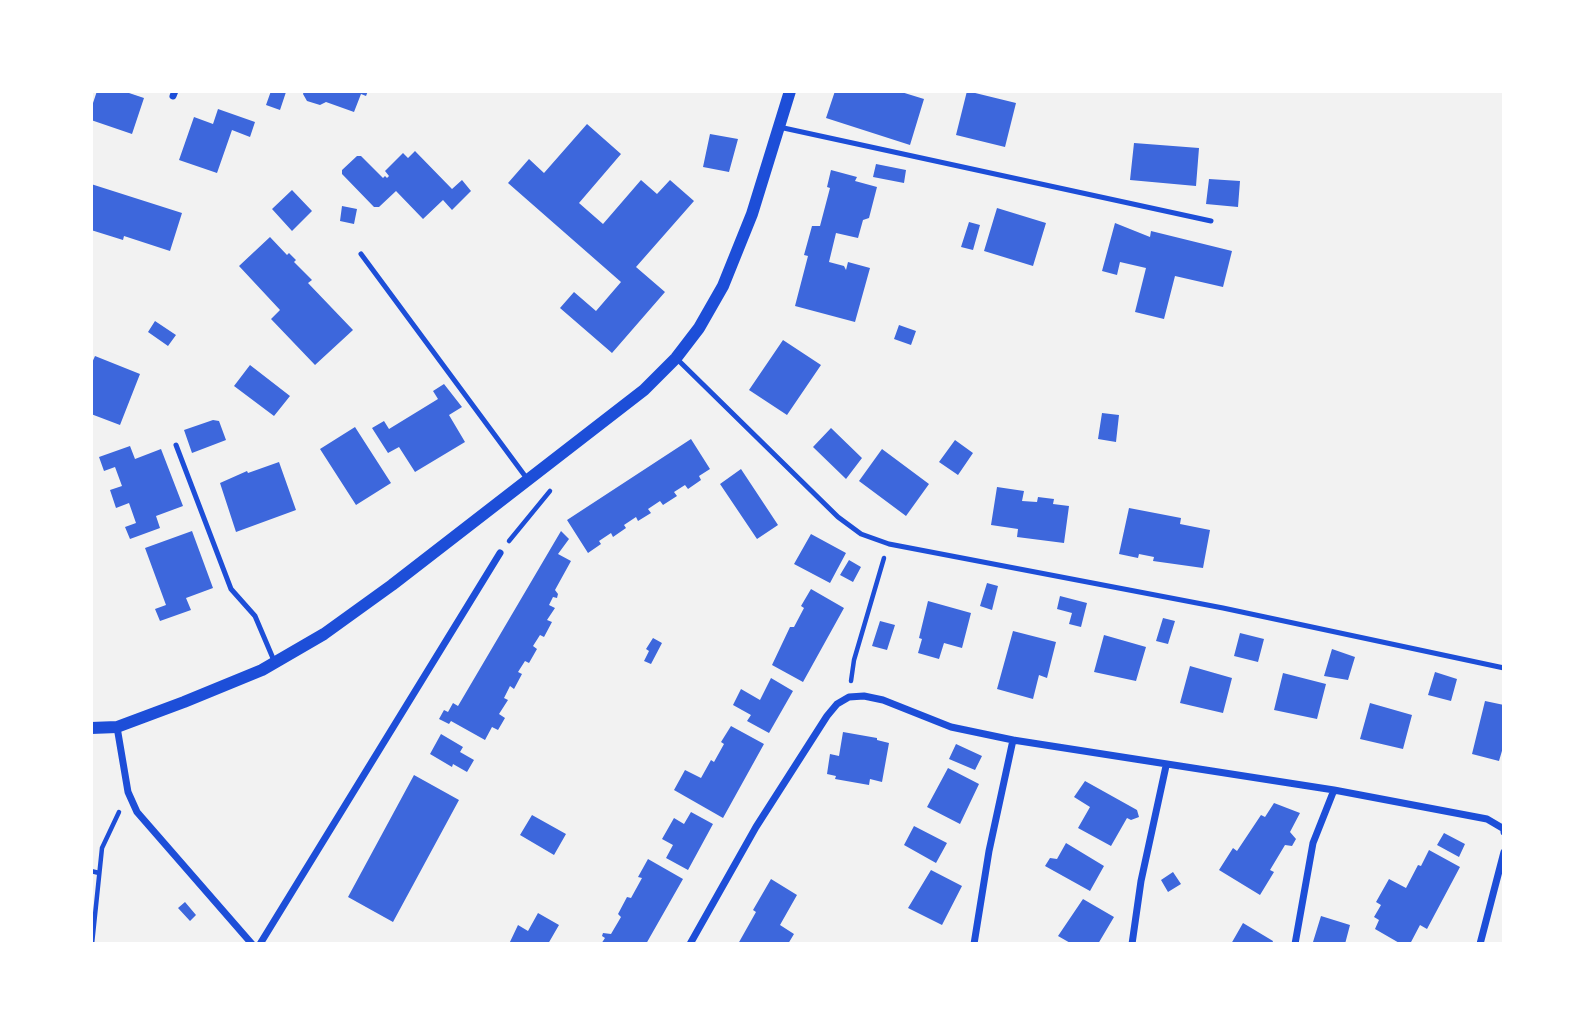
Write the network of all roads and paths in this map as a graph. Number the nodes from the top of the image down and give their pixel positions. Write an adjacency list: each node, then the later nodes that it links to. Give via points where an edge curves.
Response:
1 (790, 91): 2 (street)
2 (779, 127): 3 (lane); 5 (street, via 752,215 723,286)
3 (1211, 221)
4 (361, 254): 7 (lane)
5 (676, 358): 7 (street, via 644,390); 8 (lane, via 838,517 861,534)
6 (176, 445): 10 (lane, via 231,589 255,616)
7 (528, 481): 10 (street, via 324,634)
8 (889, 544): 11 (lane); 12 (path, via 854,660)
9 (500, 553): 25 (street)
10 (275, 663): 13 (street)
11 (1504, 668)
12 (849, 697): 15 (street, via 883,700 951,727); 26 (street, via 827,716 755,827)
13 (117, 727): 14 (street); 18 (street)
14 (91, 728)
15 (1013, 740): 16 (street); 27 (street)
16 (1166, 766): 17 (street); 28 (street)
17 (1334, 790): 19 (street, via 1487,819); 29 (street, via 1312,844)
18 (128, 792): 22 (path, via 102,848); 24 (street, via 137,812)
19 (1504, 832)
20 (1504, 852): 30 (street)
21 (91, 871): 22 (path)
22 (99, 873): 23 (path)
23 (92, 944)
24 (252, 944)
25 (260, 944)
26 (690, 944)
27 (974, 944)
28 (1132, 944)
29 (1295, 944)
30 (1480, 944)

